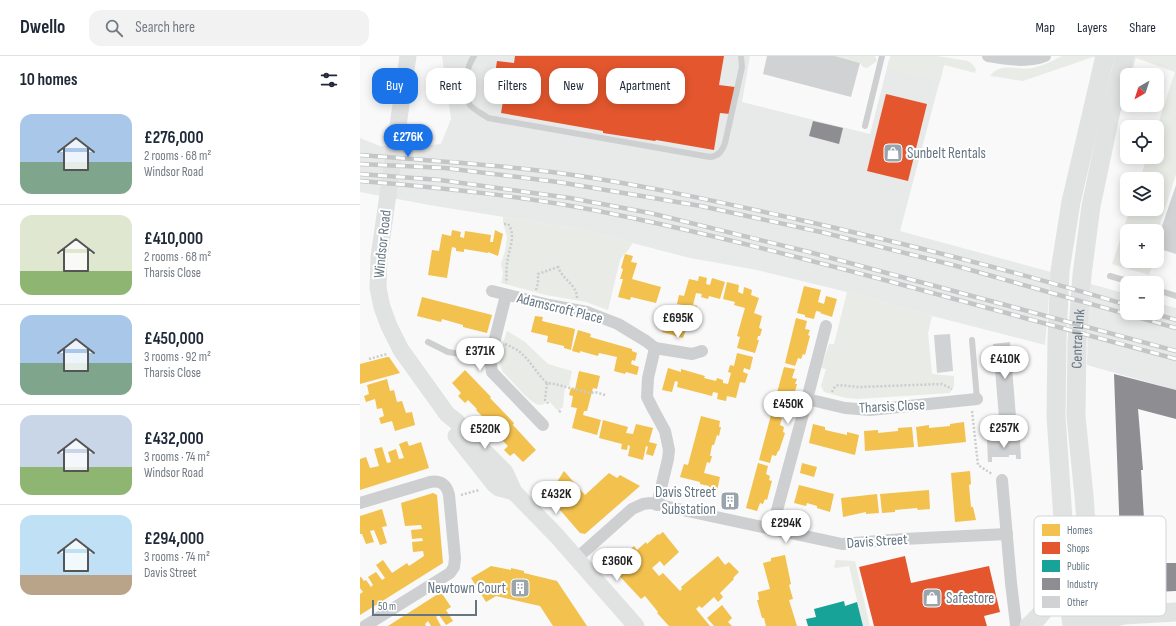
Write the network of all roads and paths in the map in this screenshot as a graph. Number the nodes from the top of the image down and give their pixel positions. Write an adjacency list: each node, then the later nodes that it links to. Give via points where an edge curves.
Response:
1 (408, 56): 44 (street, Windsor Road, via 379,257 378,288 382,307 401,350 447,414 505,472 514,492)
2 (474, 56): 3 (lane, via 466,76 466,96 470,105 488,118 710,157 720,154 725,143 742,67)
3 (741, 56)
4 (882, 56): 9 (lane)
5 (988, 56): 6 (street, via 1030,60)
6 (1045, 56)
7 (1105, 56): 40 (main road, Central Link, via 1071,202 1060,271 1056,416)
8 (1125, 56): 41 (main road, Central Link, via 1091,206 1082,275 1077,342 1076,416)
9 (865, 126)
10 (504, 224): 13 (path, via 508,224 512,232 506,265)
11 (1110, 276): 12 (lane)
12 (1120, 279)
13 (506, 290): 14 (street, Adamscroft Place); 23 (street, Adamscroft Place, via 548,306 587,312 618,324); 27 (street, Adamscroft Place)
14 (492, 291)
15 (1164, 292): 17 (lane)
16 (535, 294): 18 (path, via 538,274 558,266 562,277 576,291)
17 (1176, 296)
18 (578, 302)
19 (826, 326): 30 (street)
20 (972, 340): 31 (lane)
21 (428, 342): 27 (lane, via 448,352)
22 (501, 343): 28 (path, via 522,353)
23 (655, 348): 24 (street, Adamscroft Place, via 692,354); 39 (street, via 648,378 647,397 665,432 669,450)
24 (702, 351)
25 (389, 353): 26 (path)
26 (369, 359)
27 (490, 359): 34 (street, via 492,372)
28 (547, 383): 29 (path); 32 (path, via 545,400)
29 (605, 395)
30 (808, 399): 33 (street, Tharsis Close); 42 (street)
31 (971, 400): 33 (street, Tharsis Close, via 870,410); 33 (path, via 942,384 859,387 838,385 834,388); 35 (path, via 978,465)
32 (549, 404)
33 (829, 404)
34 (543, 425)
35 (1002, 480): 43 (street)
36 (479, 490): 37 (path)
37 (449, 496): 38 (street, via 447,488 437,481); 52 (street, via 455,564 450,573)
38 (360, 503)
39 (657, 505): 42 (street, Davis Street); 44 (street, Davis Street, via 643,504 632,509)
40 (1062, 516)
41 (1085, 516)
42 (772, 529): 43 (street, Davis Street, via 842,544)
43 (1007, 534): 51 (street, via 1011,583)
44 (576, 558): 53 (street, Windsor Road)
45 (1176, 612): 46 (main road)
46 (1166, 613)
47 (1038, 616): 51 (main road)
48 (1071, 616): 54 (main road, Central Link)
49 (1120, 616): 50 (main road)
50 (1089, 624)
51 (1023, 625)
52 (365, 626)
53 (636, 626)
54 (1072, 626)

